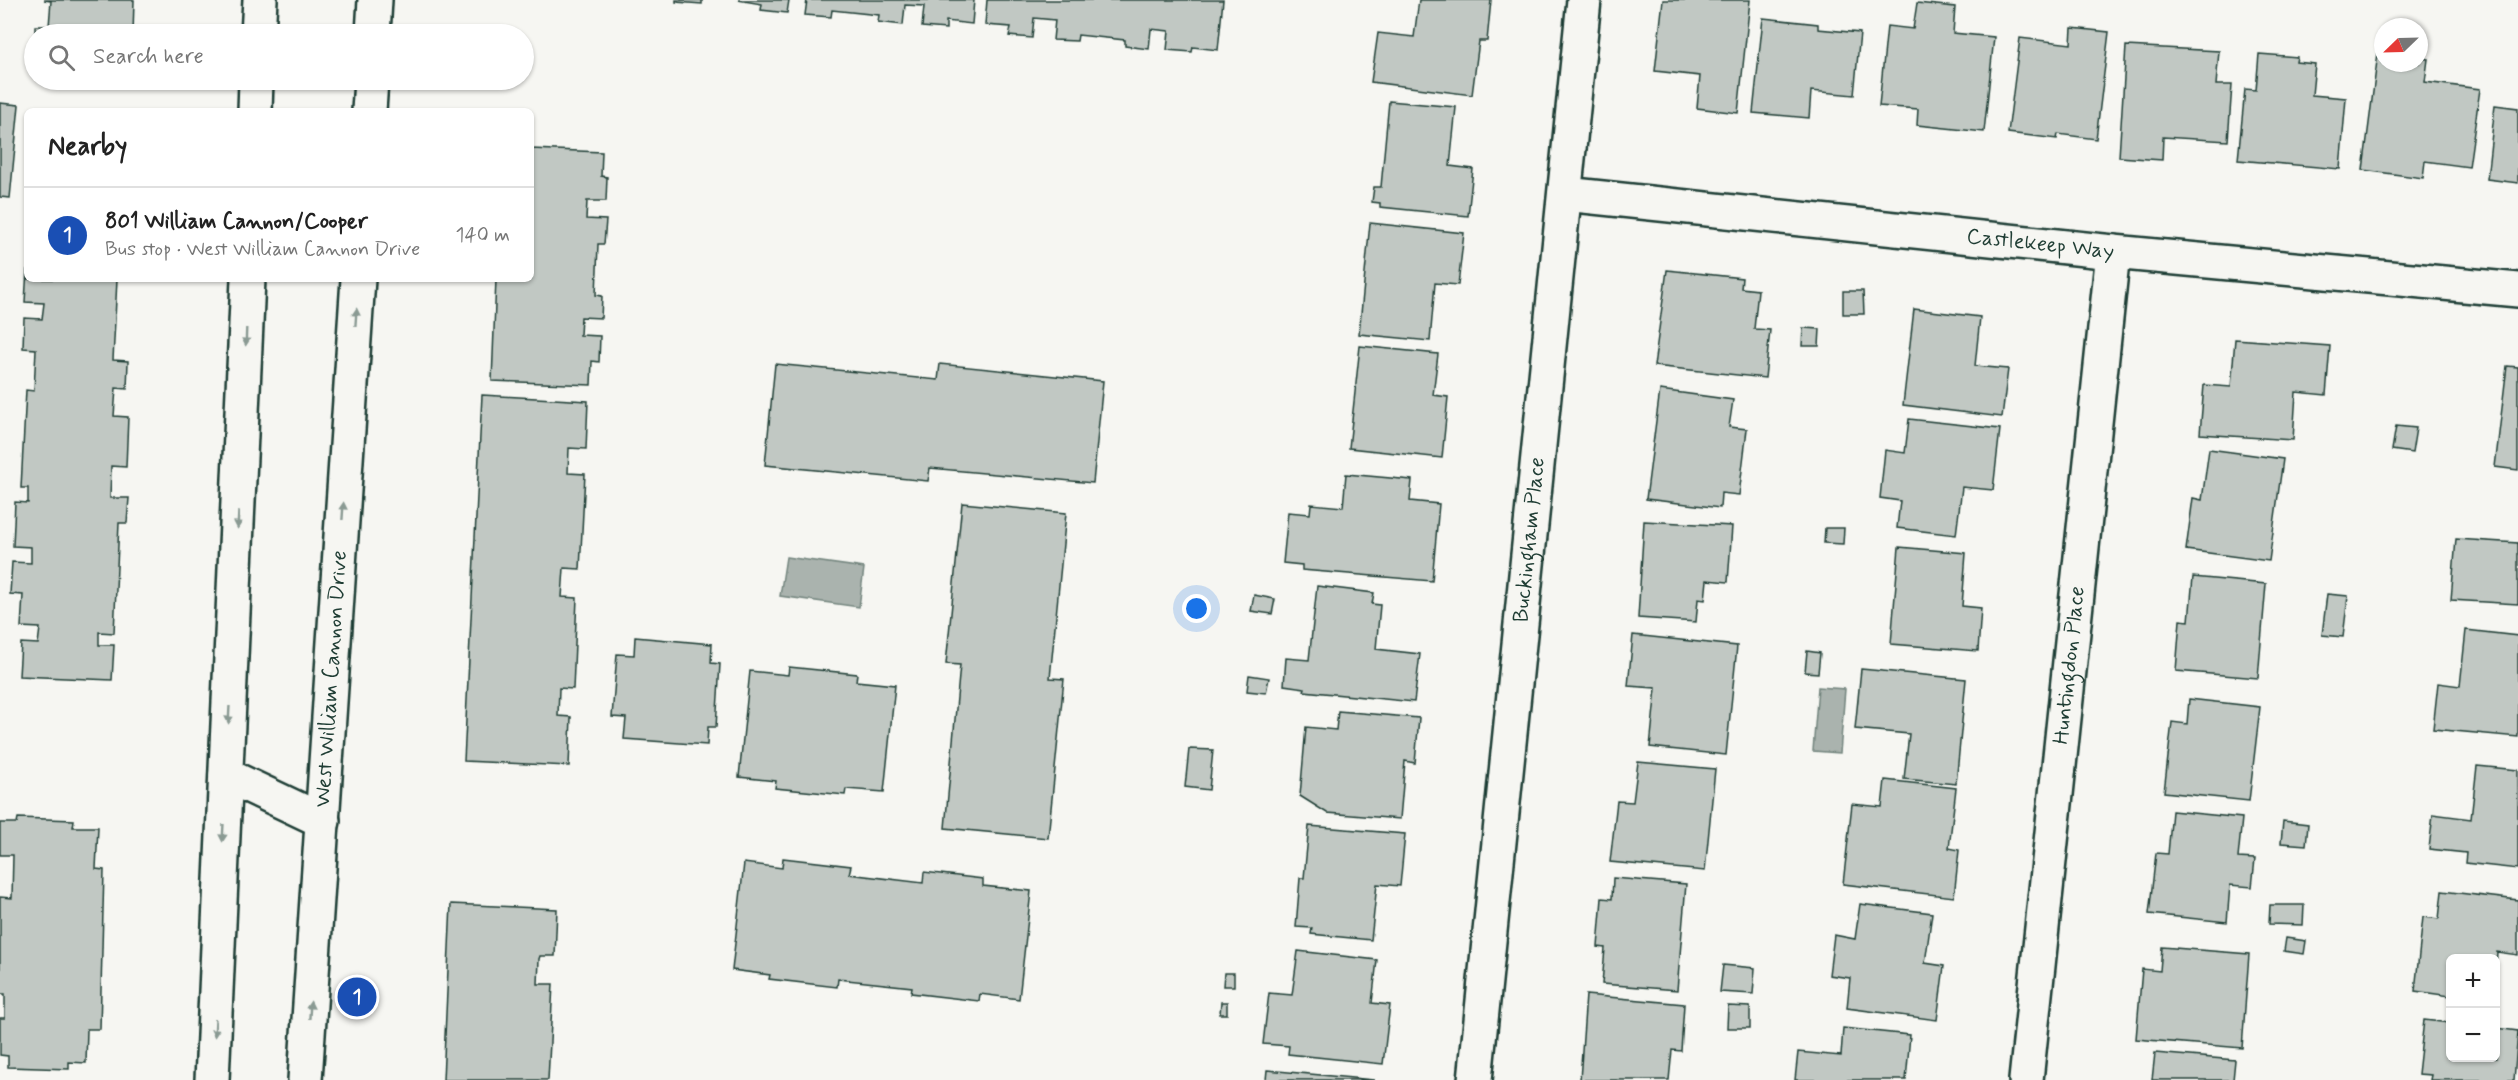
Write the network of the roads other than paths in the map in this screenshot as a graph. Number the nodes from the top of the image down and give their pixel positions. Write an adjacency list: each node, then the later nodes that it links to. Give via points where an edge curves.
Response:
1 (260, 0): 4 (street)
2 (375, 0): 5 (street)
3 (1584, 0): 10 (street, Buckingham Place)
4 (259, 24)
5 (374, 24)
6 (256, 90): 8 (street)
7 (370, 90): 9 (street)
8 (255, 108)
9 (369, 108)
10 (1565, 194): 11 (street, Castlekeep Way); 19 (street, Buckingham Place)
11 (2113, 252): 14 (street, Castlekeep Way); 20 (street, Huntingdon Place)
12 (248, 282): 15 (street, one-way to 15)
13 (358, 282): 16 (street, West William Cannon Drive, one-way to 13)
14 (2518, 290)
15 (226, 775): 16 (street); 17 (street, one-way to 17)
16 (323, 821): 18 (street, West William Cannon Drive, one-way to 16)
17 (212, 1080)
18 (305, 1080)
19 (1475, 1080)
20 (2026, 1080)

